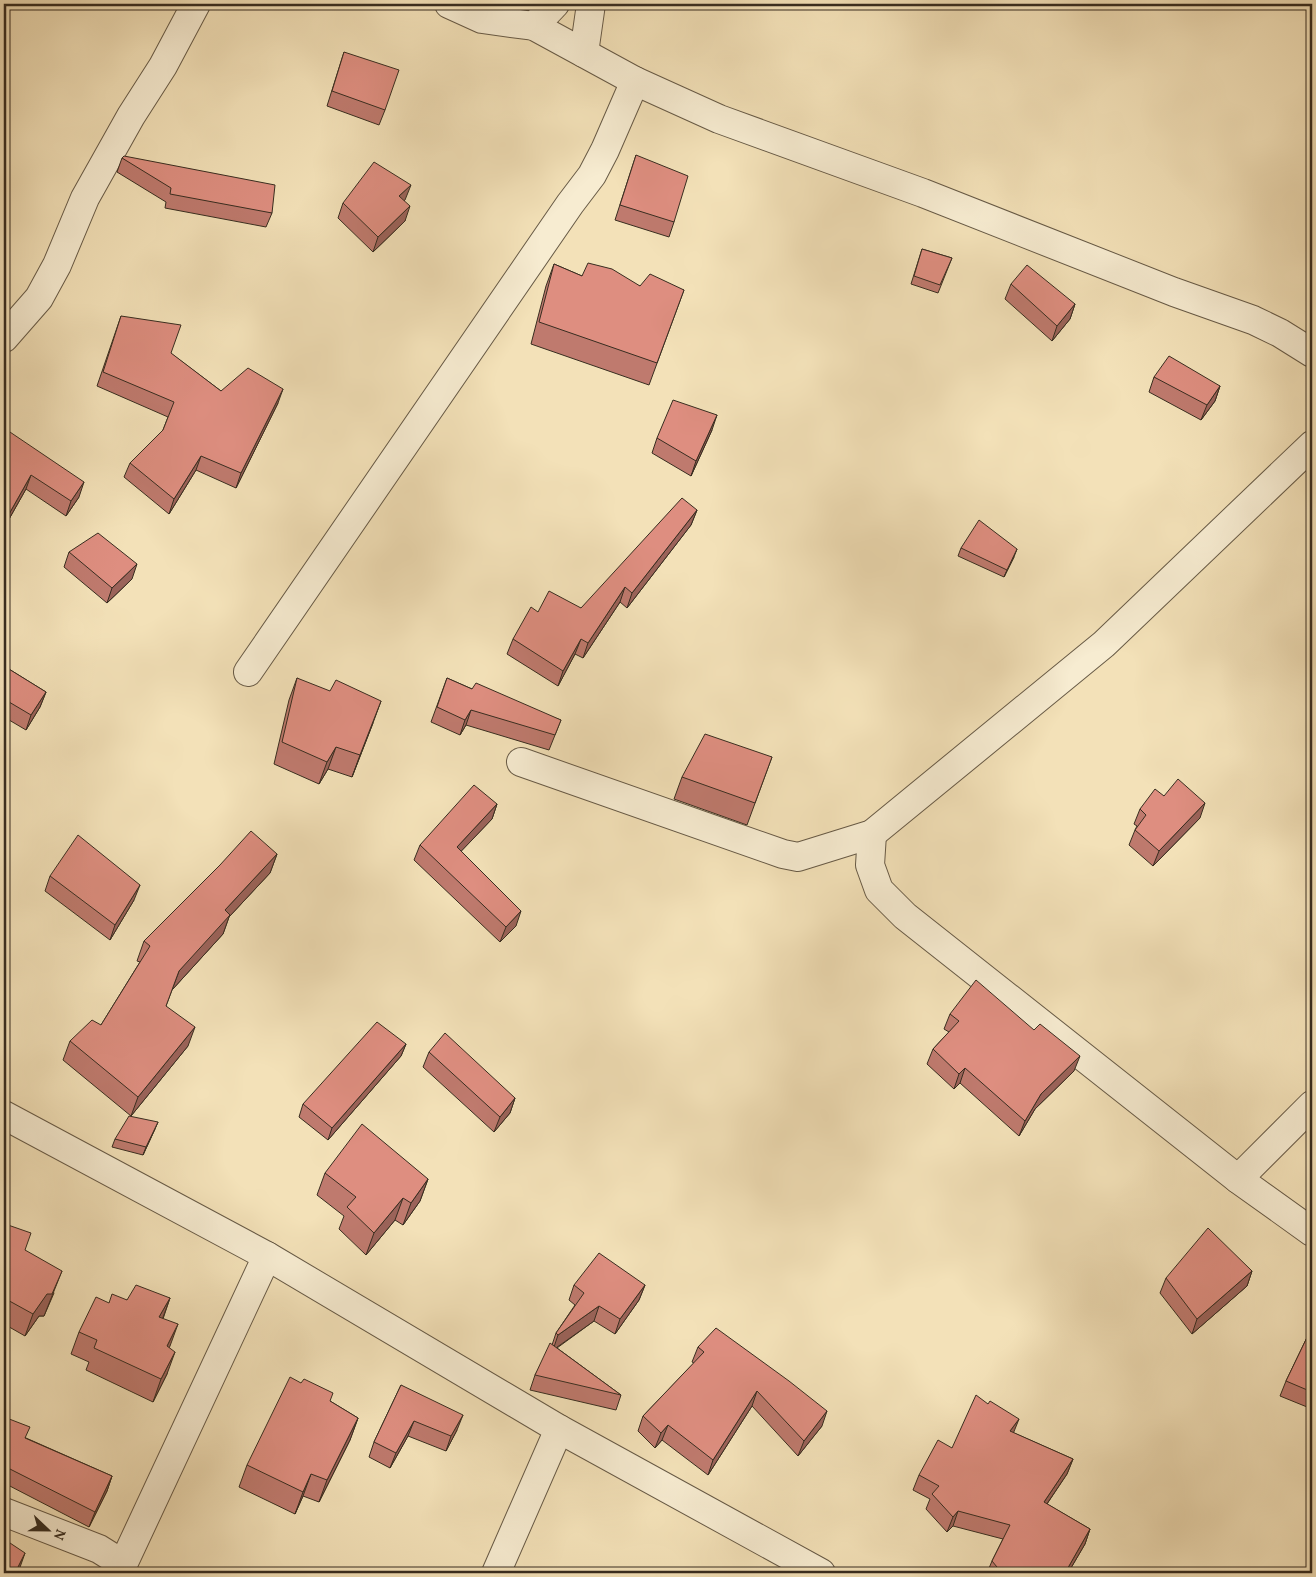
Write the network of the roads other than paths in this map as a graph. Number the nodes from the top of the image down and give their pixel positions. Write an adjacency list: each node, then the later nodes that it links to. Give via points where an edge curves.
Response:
1 (196, 4): 8 (street, via 85,198 57,265 39,298)
2 (449, 4): 5 (street, via 482,19)
3 (555, 4): 5 (street)
4 (591, 4): 6 (street)
5 (534, 26): 6 (street)
6 (584, 54): 7 (street)
7 (635, 81): 9 (street, via 719,119 923,193 1253,320); 11 (street, via 592,176)
8 (4, 338)
9 (1312, 353)
10 (1312, 446): 13 (street, via 1104,644)
11 (248, 672)
12 (521, 762): 13 (street, via 783,854 798,857)
13 (872, 834): 16 (street, via 870,864 879,890 905,916)
14 (1312, 1105): 16 (street)
15 (4, 1115): 18 (street)
16 (1238, 1179): 17 (street)
17 (1312, 1232)
18 (267, 1256): 19 (street); 21 (street)
19 (559, 1429): 22 (street); 23 (street)
20 (4, 1512): 21 (street, via 99,1550)
21 (121, 1569)
22 (496, 1573)
23 (821, 1573)

